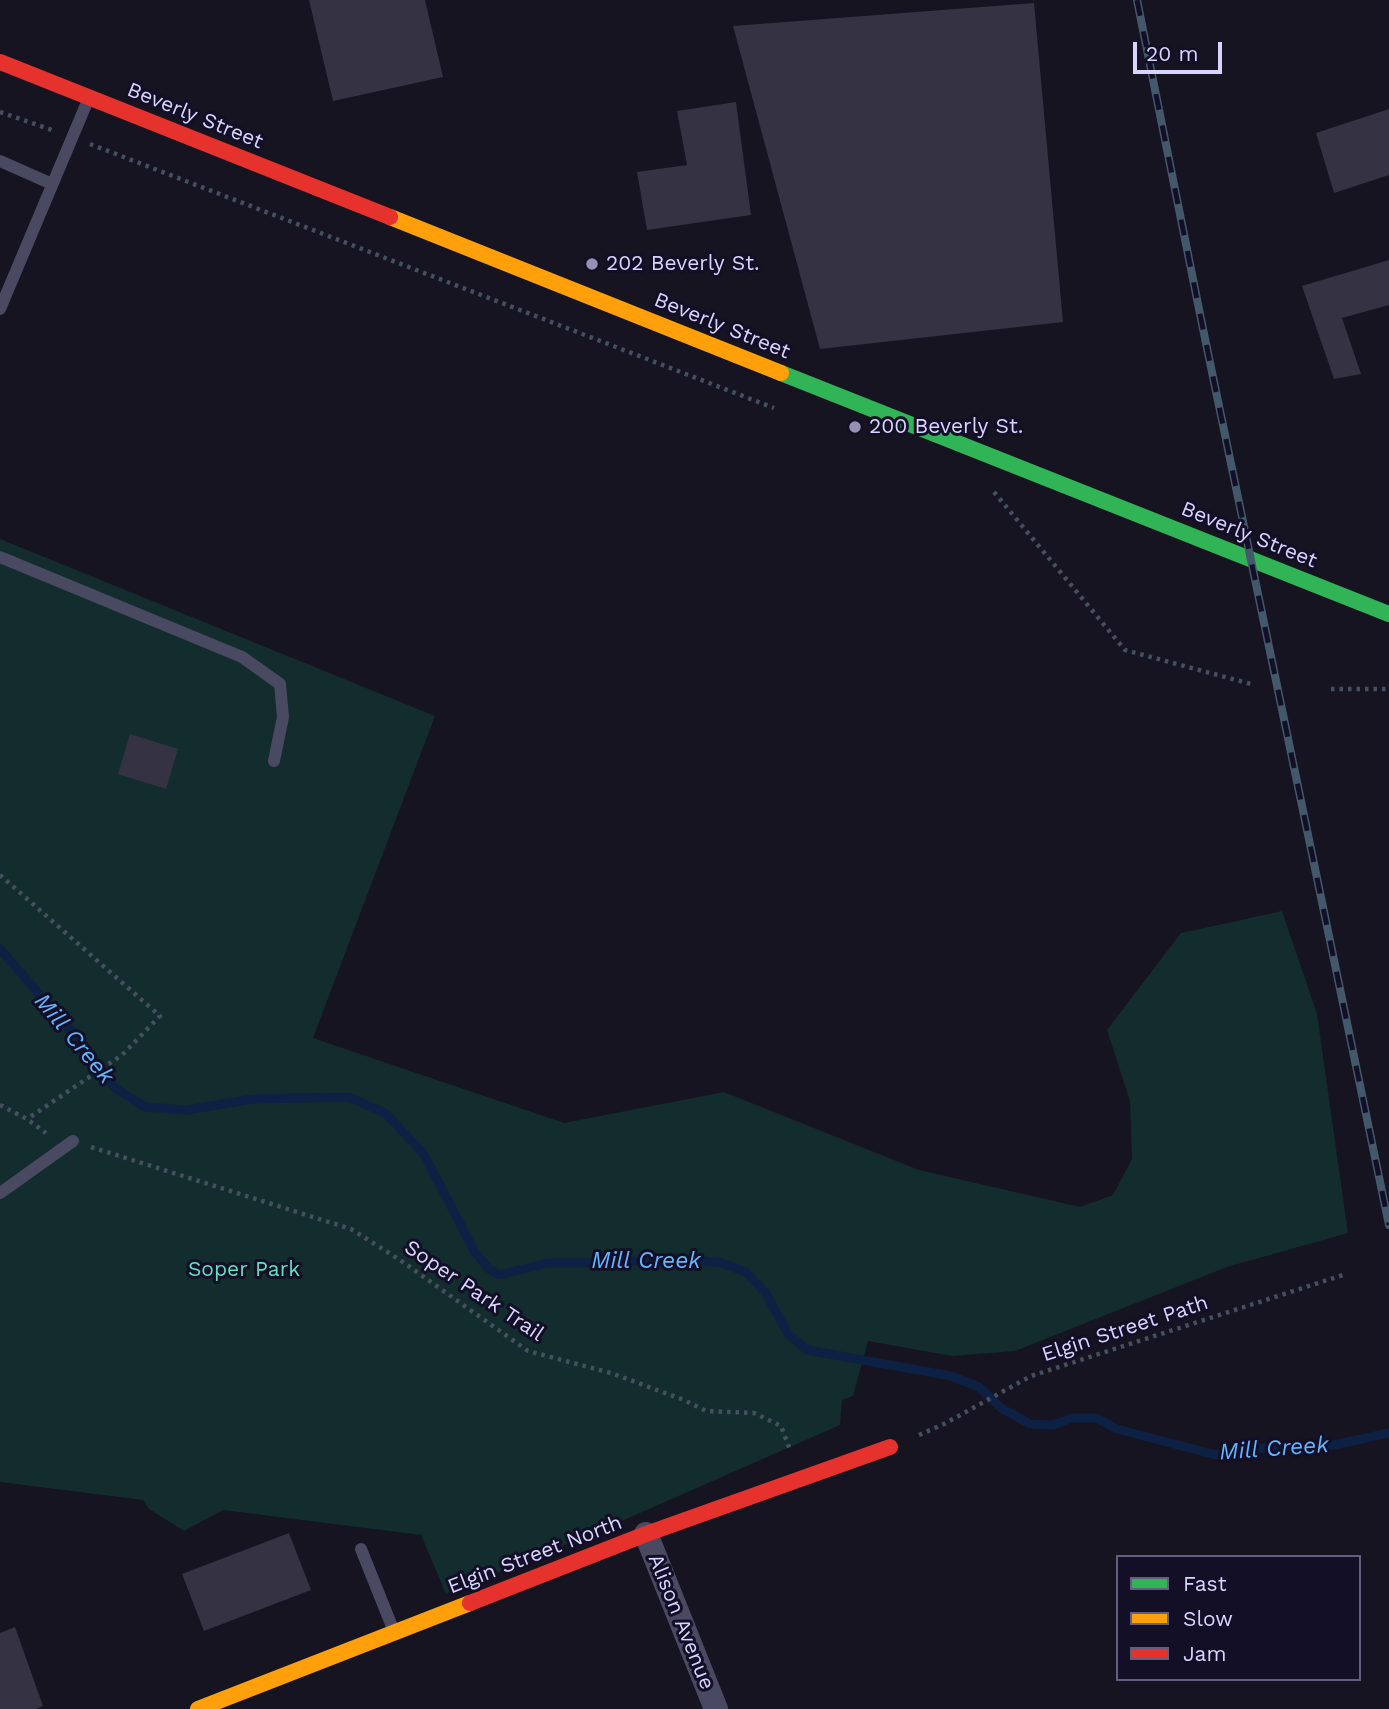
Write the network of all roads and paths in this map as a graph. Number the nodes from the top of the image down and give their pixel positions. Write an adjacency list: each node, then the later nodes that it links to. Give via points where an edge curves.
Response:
1 (0, 62): 2 (main road, Beverly Street)
2 (89, 96): 4 (lane); 11 (main road, Beverly Street)
3 (0, 112): 4 (path)
4 (72, 137): 6 (lane); 8 (path)
5 (0, 162): 6 (lane)
6 (52, 184): 7 (lane)
7 (0, 309)
8 (786, 412)
9 (994, 491): 12 (path, via 1125,650)
10 (0, 557): 15 (lane, via 242,657 280,684 283,718)
11 (1389, 614)
12 (1251, 684)
13 (1331, 689): 14 (path)
14 (1389, 689)
15 (274, 761)
16 (0, 875): 18 (path, via 160,1016 122,1055)
17 (0, 1105): 18 (path, Soper Park Trail)
18 (27, 1119): 19 (path, Soper Park Trail, via 43,1132)
19 (73, 1141): 20 (lane); 24 (path, Soper Park Trail, via 351,1229 528,1351 611,1373 706,1411 754,1413 781,1426)
20 (0, 1193)
21 (1346, 1274): 22 (path, Elgin Street Path, via 1031,1376 944,1424 922,1434)
22 (911, 1431)
23 (890, 1447): 25 (main road, Elgin Street North)
24 (792, 1454)
25 (646, 1534): 27 (main road, Elgin Street North); 29 (street, Alison Avenue)
26 (361, 1549): 27 (lane)
27 (394, 1633): 28 (main road, Elgin Street North)
28 (198, 1709)
29 (716, 1709)

